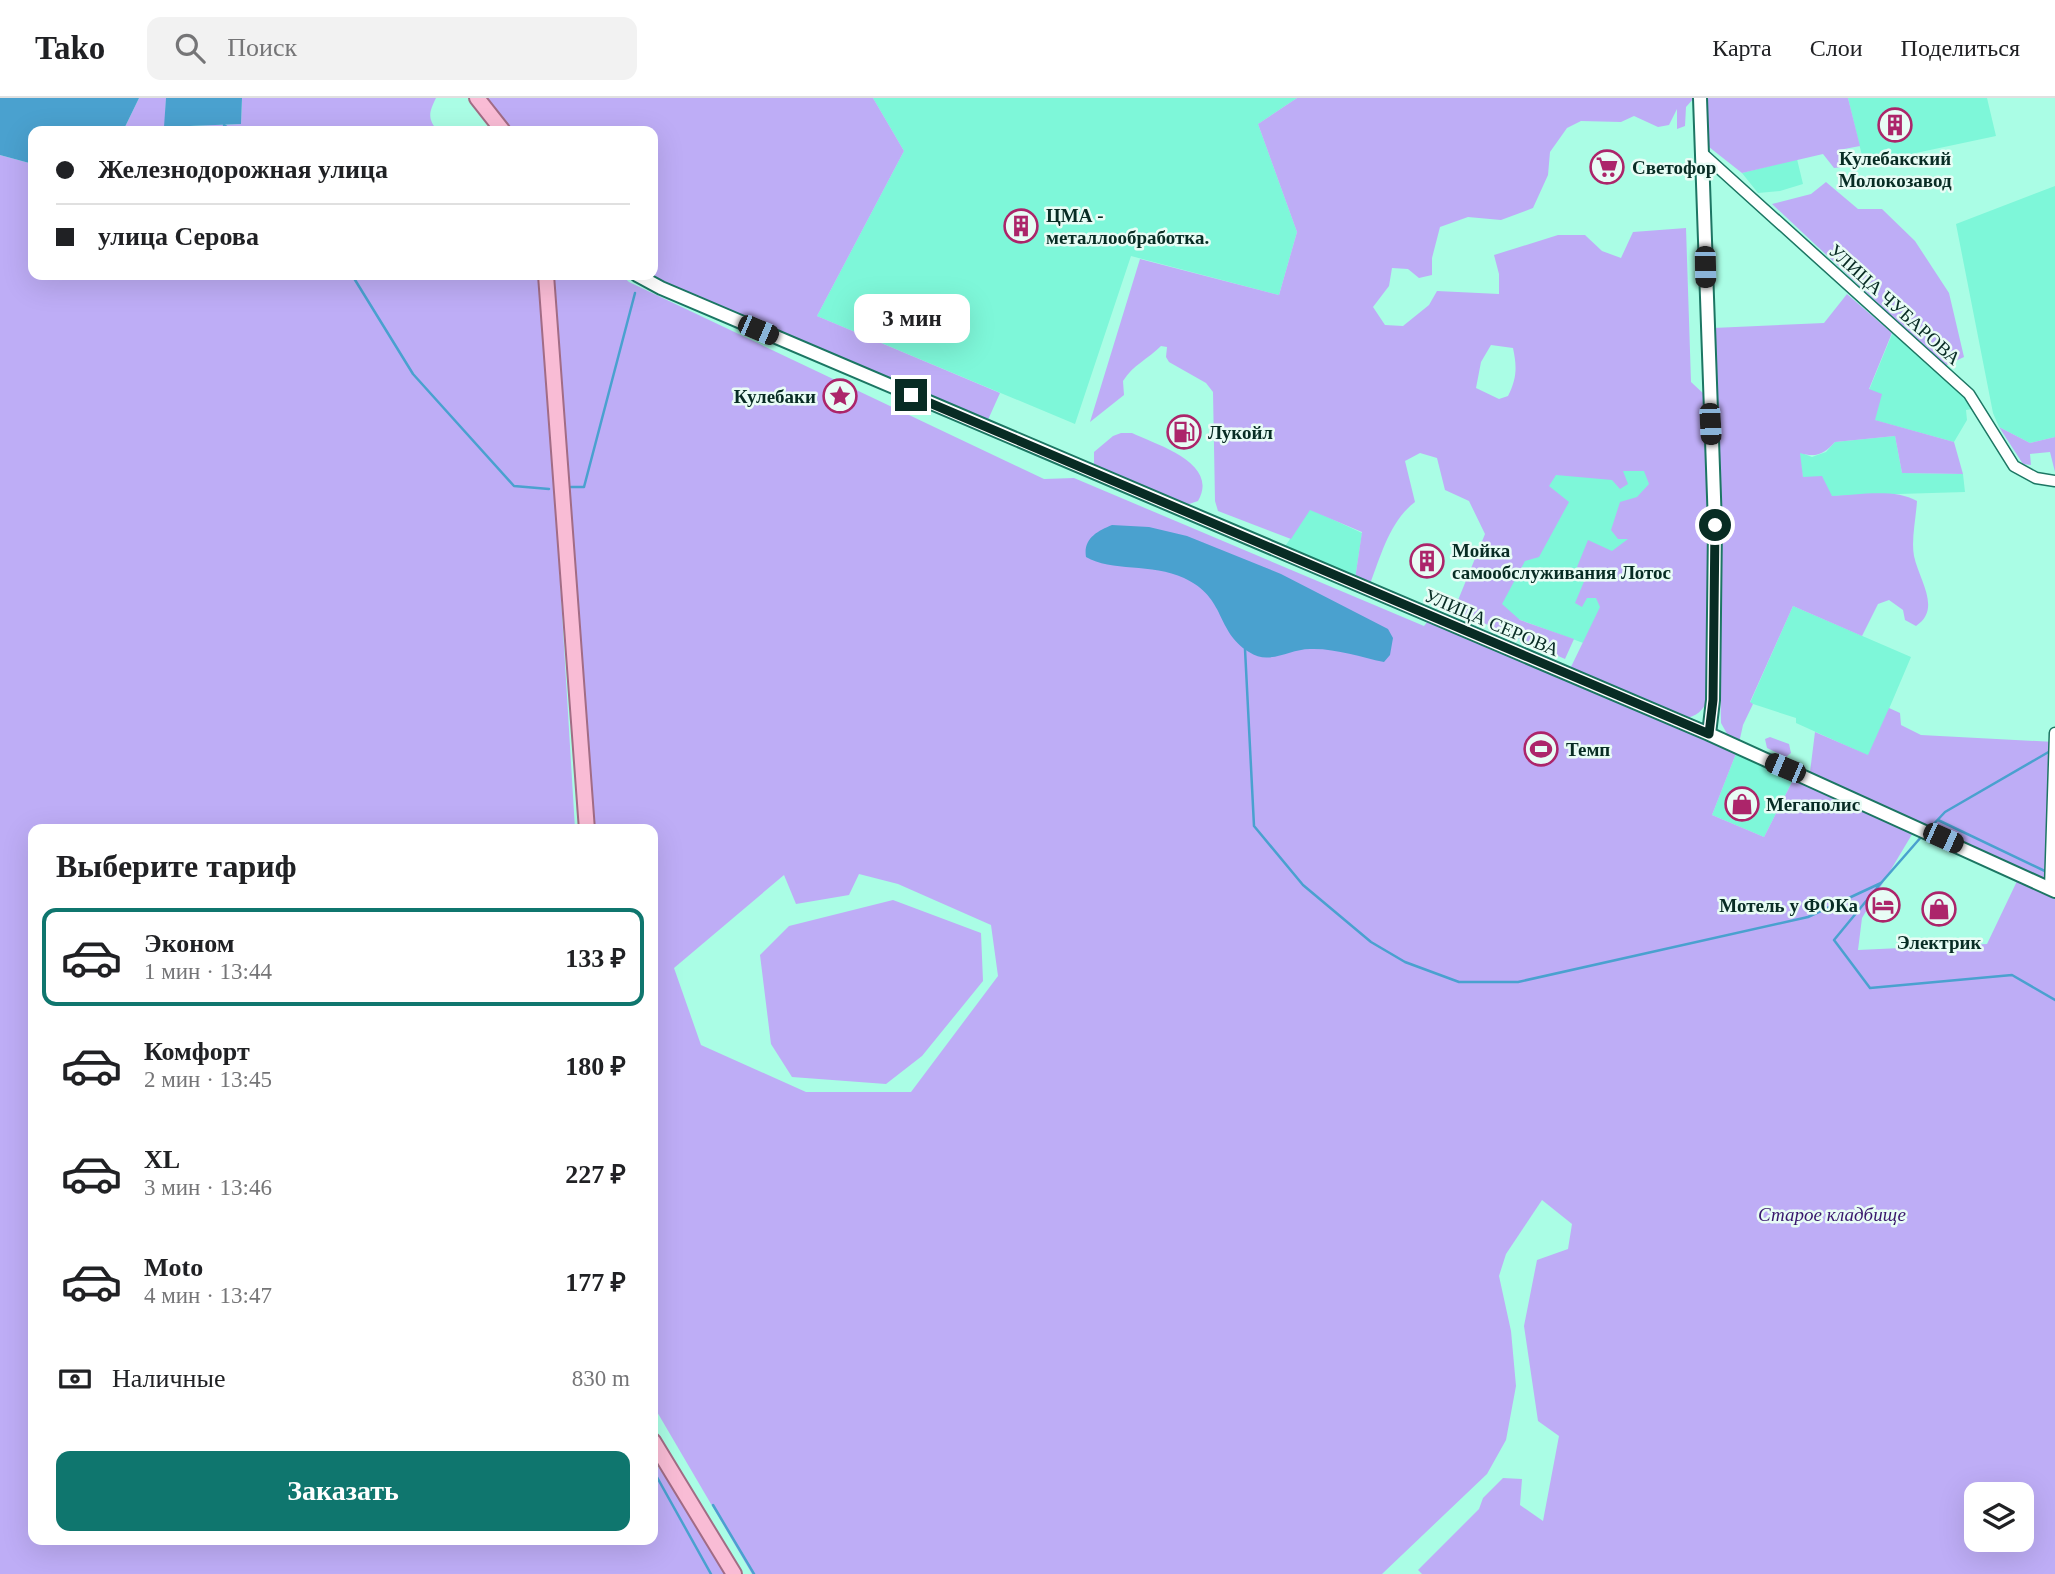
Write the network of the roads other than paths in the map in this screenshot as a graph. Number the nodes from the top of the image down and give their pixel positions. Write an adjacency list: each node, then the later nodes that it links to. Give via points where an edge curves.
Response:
1 (477, 98): 3 (main road)
2 (1700, 98): 4 (main road)
3 (499, 126)
4 (1702, 153): 7 (street, УЛИЦА ЧУБАРОВА, via 1969,394 2014,467); 9 (main road, via 1715,525)
5 (546, 280): 10 (main road)
6 (646, 280): 9 (main road, УЛИЦА СЕРОВА)
7 (2055, 481)
8 (2055, 733): 11 (street)
9 (1709, 734): 11 (main road, УЛИЦА СЕРОВА)
10 (587, 824)
11 (2053, 890)
12 (658, 1449): 13 (main road)
13 (734, 1574)

